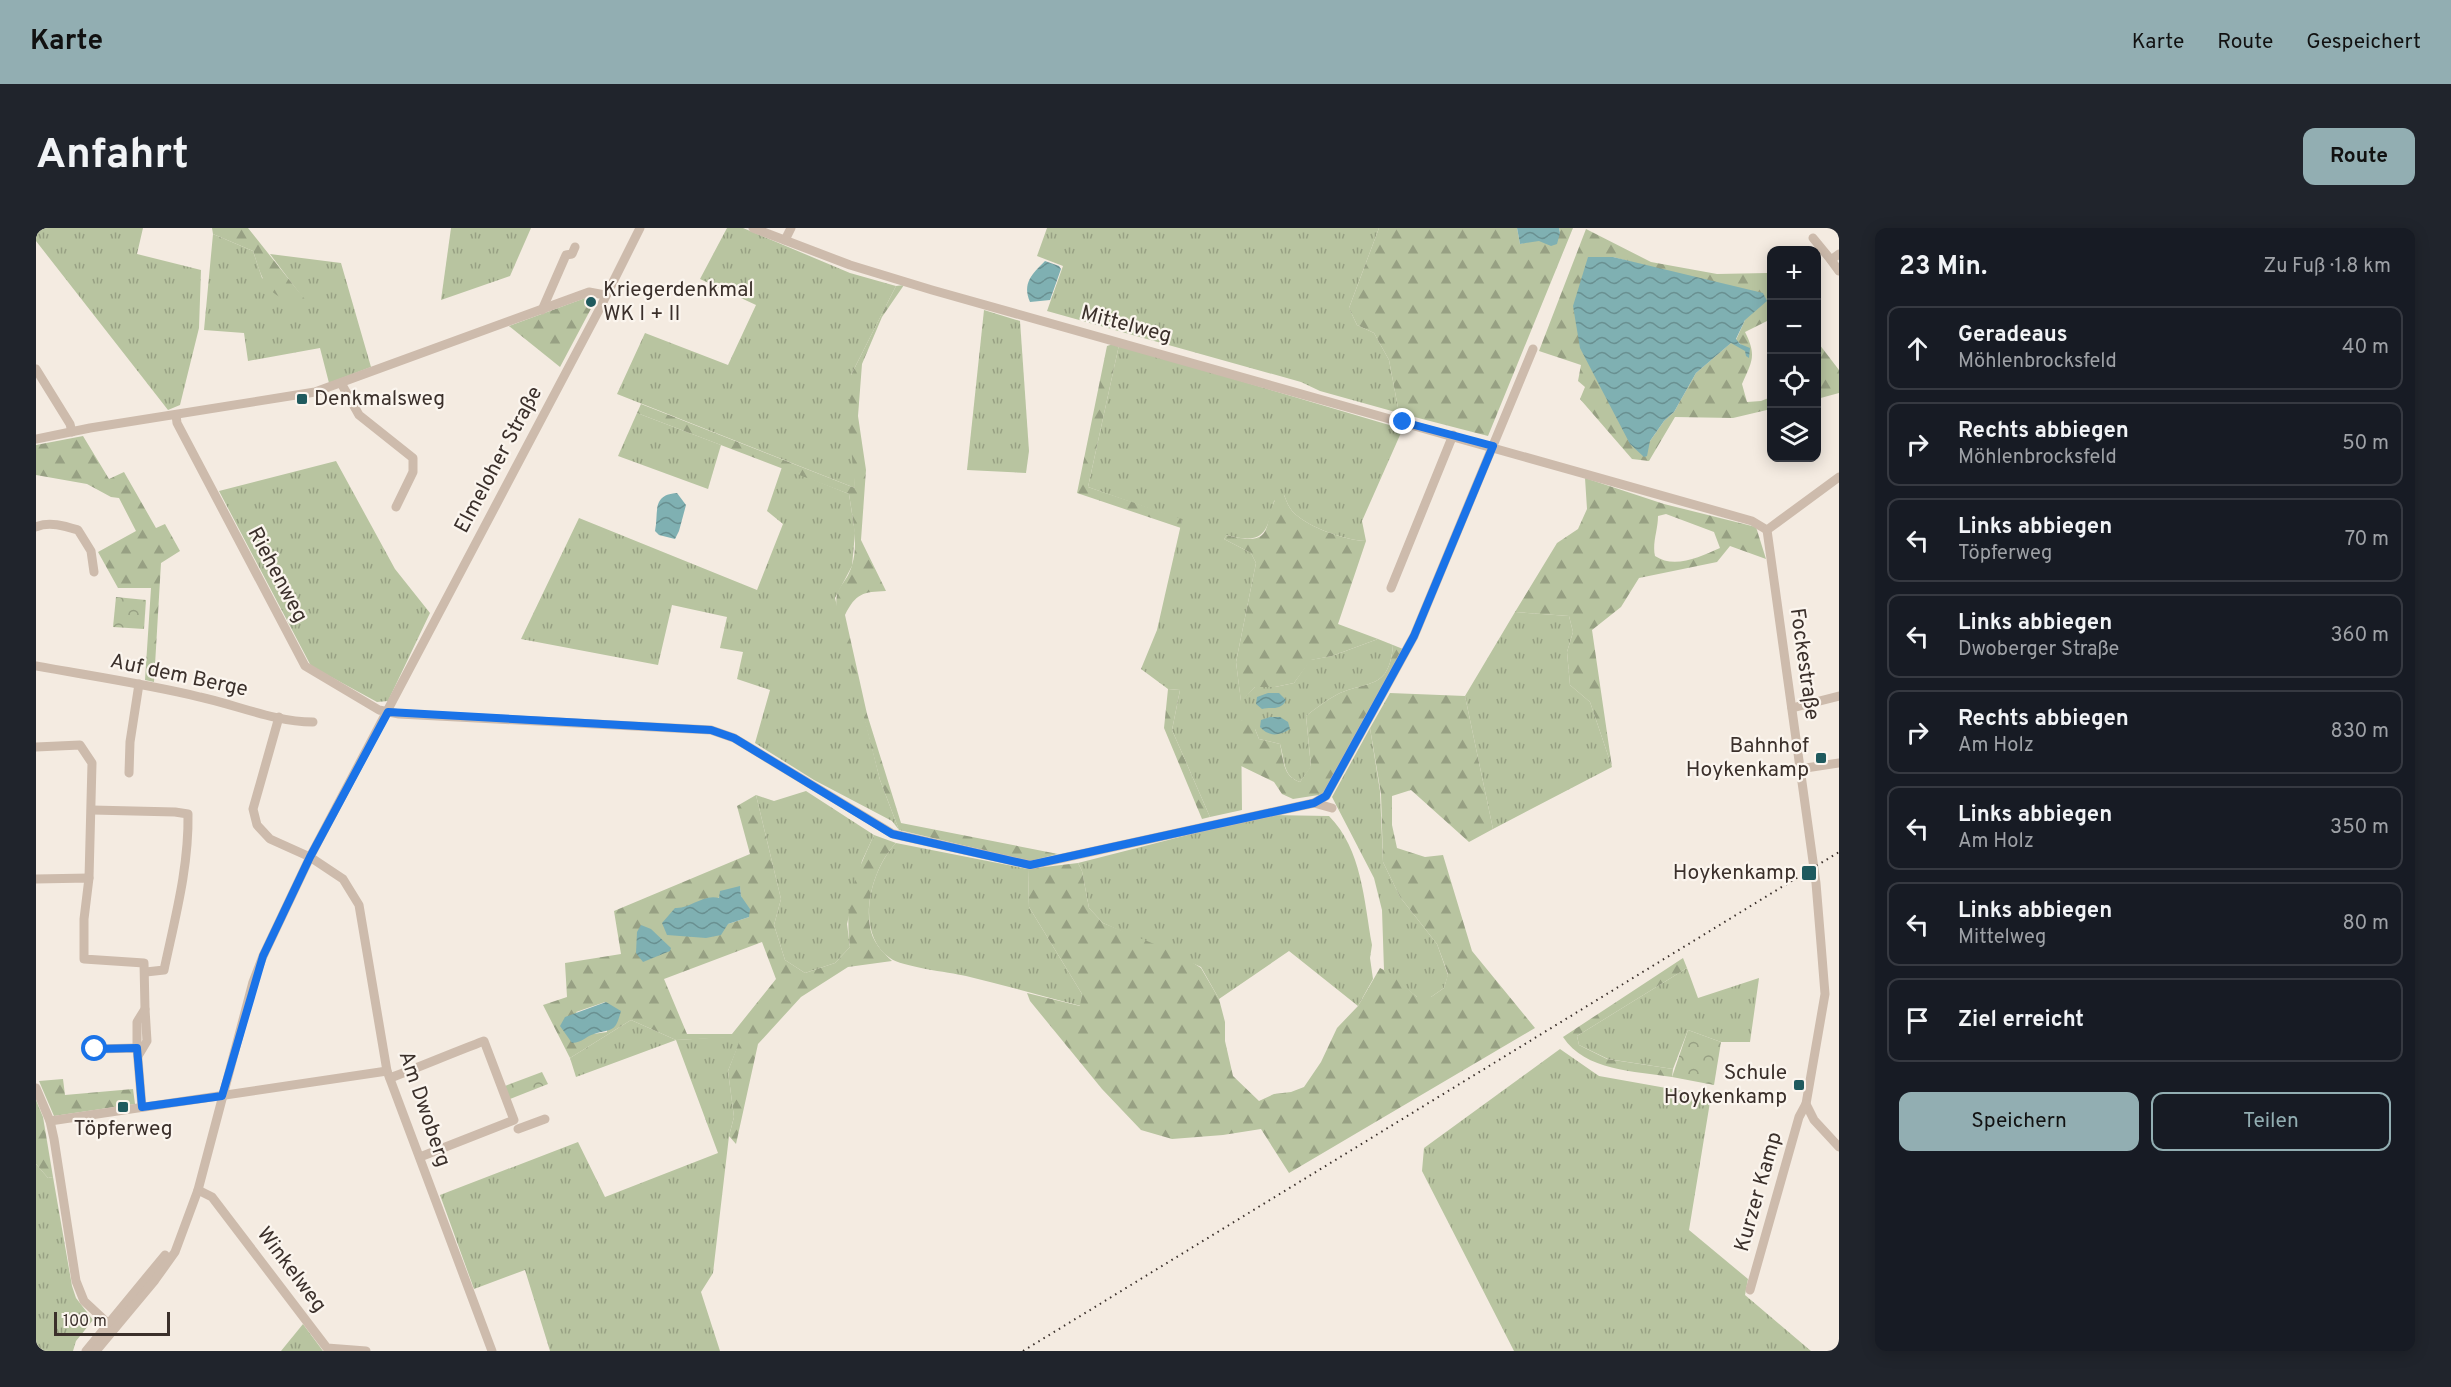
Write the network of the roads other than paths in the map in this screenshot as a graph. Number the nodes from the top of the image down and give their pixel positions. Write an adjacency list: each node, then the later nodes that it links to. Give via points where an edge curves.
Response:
1 (640, 228): 9 (street, Elmeloher Straße)
2 (753, 228): 5 (street, Mittelweg)
3 (791, 228): 5 (street)
4 (1813, 238): 7 (street)
5 (785, 240): 16 (street, Mittelweg, via 850,266 932,290)
6 (575, 248): 10 (street, via 566,255)
7 (1835, 257): 8 (street)
8 (1839, 271)
9 (605, 295): 10 (street, via 589,292); 29 (street, Elmeloher Straße)
10 (542, 310): 13 (street)
11 (1533, 349): 18 (street)
12 (36, 369): 15 (street)
13 (341, 383): 14 (street, via 302,394); 20 (street, via 359,415 413,458 413,472)
14 (176, 415): 15 (street); 29 (street, Riehenweg, via 304,666 379,710)
15 (72, 432): 17 (street)
16 (1453, 435): 18 (street, Mittelweg); 24 (street)
17 (36, 440)
18 (1493, 446): 22 (street, via 1752,521); 36 (street, via 1414,636 1326,796)
19 (1839, 477): 22 (street)
20 (396, 507)
21 (36, 527): 23 (street, via 60,525 78,530 91,551)
22 (1767, 530): 28 (street, Fockestraße)
23 (94, 572)
24 (1391, 588)
25 (36, 666): 26 (street, Auf dem Berge)
26 (139, 684): 30 (street, Auf dem Berge); 35 (street)
27 (1839, 696): 28 (street)
28 (1792, 708): 34 (street, Fockestraße)
29 (389, 710): 36 (street, via 711,730 734,738 892,834 1030,865); 39 (street, Elmeloher Straße)
30 (279, 717): 31 (street, Auf dem Berge); 39 (street, Am Dwoberg, via 253,809 257,825 270,839)
31 (313, 722)
32 (36, 747): 38 (street, via 80,745 92,763)
33 (1839, 763): 34 (street)
34 (1799, 769): 48 (street, Fockestraße, via 1816,883 1825,994)
35 (129, 773)
36 (1314, 803): 37 (street)
37 (1332, 808)
38 (92, 810): 40 (street); 42 (street, via 188,814 183,882 164,970)
39 (310, 857): 45 (street, Am Dwoberg, via 343,879 359,905); 47 (street, Elmeloher Straße, via 263,956)
40 (89, 878): 41 (street); 42 (street, via 84,959 144,963)
41 (36, 879)
42 (146, 972): 44 (street, via 147,1041)
43 (95, 1049): 44 (street)
44 (138, 1052): 49 (street)
45 (389, 1075): 47 (street); 52 (street, via 484,1041); 54 (street, Am Dwoberg)
46 (36, 1088): 51 (street)
47 (222, 1096): 49 (street); 55 (street, Elmeloher Straße)
48 (1806, 1104): 53 (street, via 1814,1120); 56 (street, Kurzer Kamp)
49 (142, 1107): 51 (street)
50 (545, 1119): 52 (street)
51 (50, 1121): 57 (street, via 76,1281 84,1301)
52 (517, 1127): 54 (street)
53 (1839, 1147)
54 (420, 1156): 61 (street, Am Dwoberg)
55 (198, 1190): 57 (street, Elmeloher Straße, via 173,1255); 60 (street, Winkelweg, via 212,1197 327,1348)
56 (1750, 1290)
57 (111, 1327): 58 (street, Elmeloher Straße)
58 (100, 1346): 59 (street, Elmeloher Straße)
59 (86, 1351)
60 (366, 1351)
61 (492, 1351)

